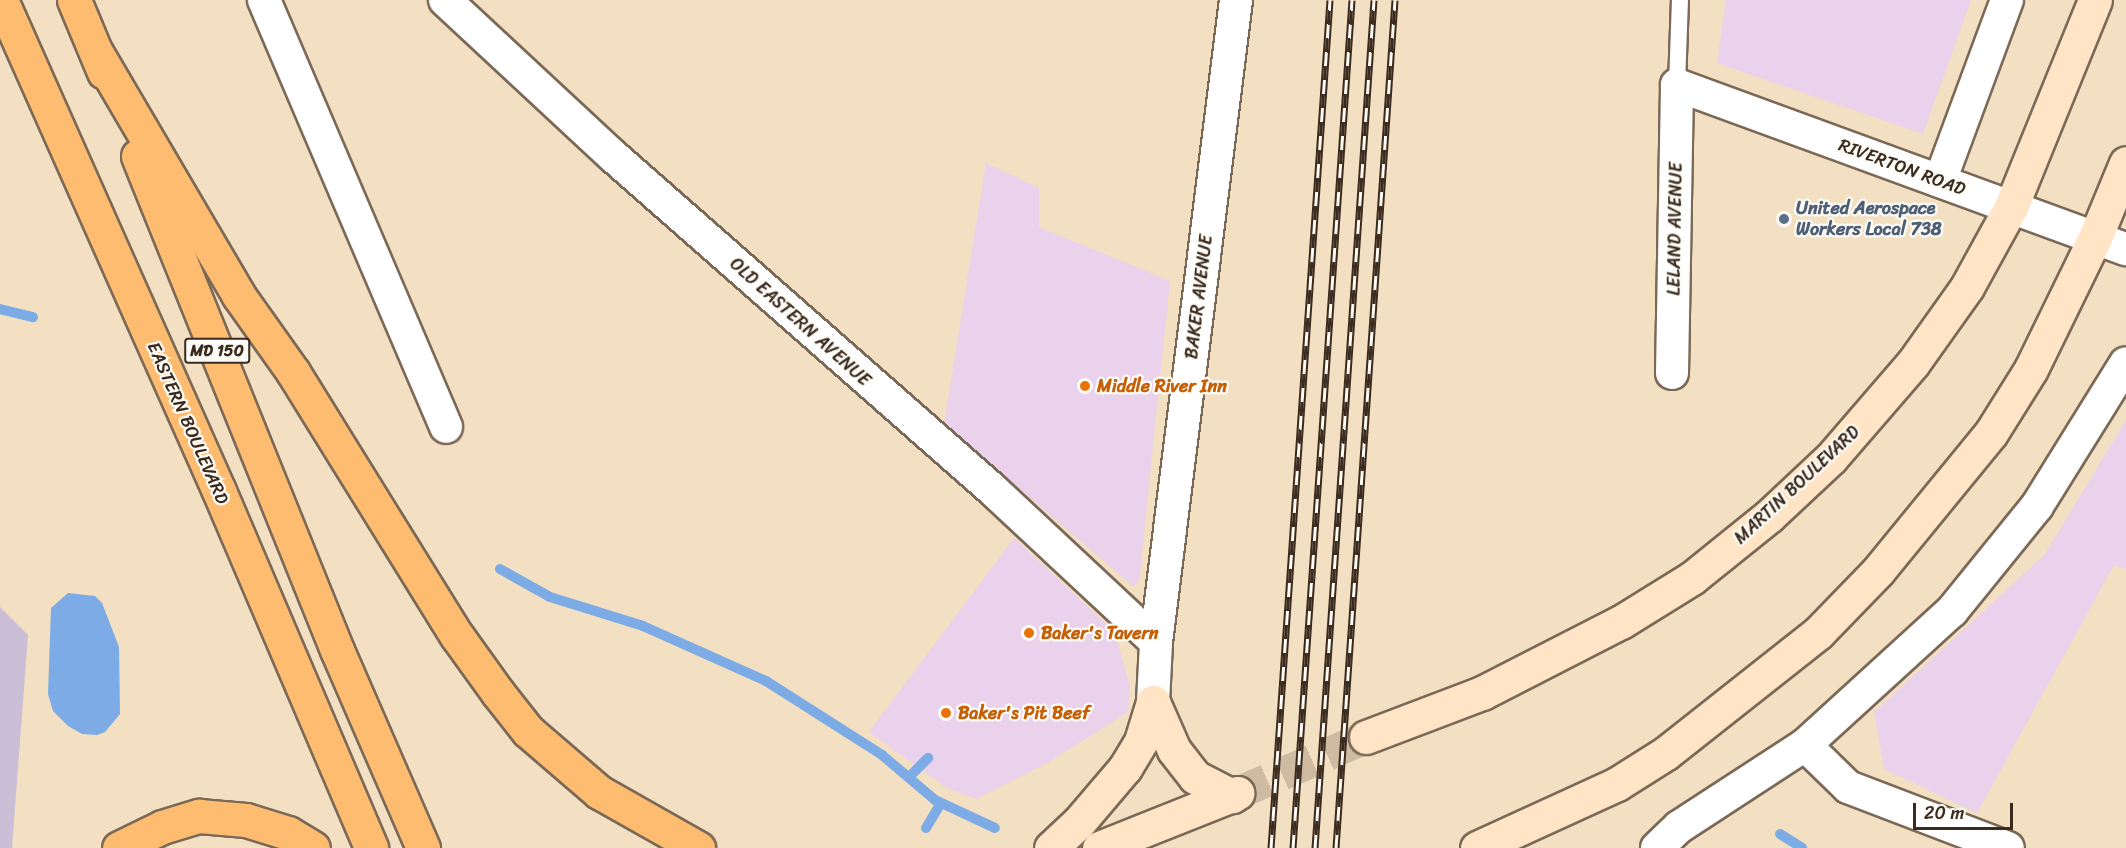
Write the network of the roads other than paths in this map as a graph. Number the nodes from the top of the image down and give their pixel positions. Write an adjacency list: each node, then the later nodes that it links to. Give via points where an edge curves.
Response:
1 (1, 0): 25 (main road, EASTERN BOULEVARD / MD 150, via 219,490)
2 (74, 0): 9 (main road, MD 150)
3 (264, 0): 18 (street)
4 (445, 0): 19 (street, OLD EASTERN AVENUE, via 613,156 993,490)
5 (1236, 0): 19 (street, BAKER AVENUE)
6 (1680, 0): 10 (lane)
7 (2007, 0): 12 (street)
8 (2095, 0): 13 (main road, MARTIN BOULEVARD)
9 (96, 52): 26 (main road, MD 150, via 337,650); 27 (main road, via 239,296 293,372 457,636 498,693 528,731 599,792)
10 (1677, 85): 12 (street, RIVERTON ROAD); 17 (street, LELAND AVENUE)
11 (2126, 163): 14 (main road)
12 (1940, 181): 13 (street, RIVERTON ROAD)
13 (2011, 207): 14 (street, RIVERTON ROAD); 21 (main road, MARTIN BOULEVARD, via 1967,287 1913,363 1831,458 1769,516 1692,578 1621,622 1482,693)
14 (2096, 238): 15 (street, RIVERTON ROAD); 30 (main road, via 2031,369 1991,433 1931,510 1818,633 1666,753 1617,783)
15 (2126, 249)
16 (2126, 363): 22 (street, via 2070,460 1997,560 1909,654)
17 (1672, 373)
18 (446, 427)
19 (1156, 642): 20 (street, BAKER AVENUE)
20 (1153, 702): 28 (main road, via 1141,741 1125,768); 29 (main road, via 1174,750 1195,777 1235,795)
21 (1366, 737)
22 (1805, 745): 31 (street, via 1679,827); 32 (street, via 1848,787)
23 (120, 848): 24 (main road, via 162,827 199,816 246,819 288,833)
24 (313, 848)
25 (371, 848)
26 (423, 848)
27 (698, 848)
28 (1051, 848)
29 (1099, 848)
30 (1478, 848)
31 (1657, 848)
32 (2008, 848)

